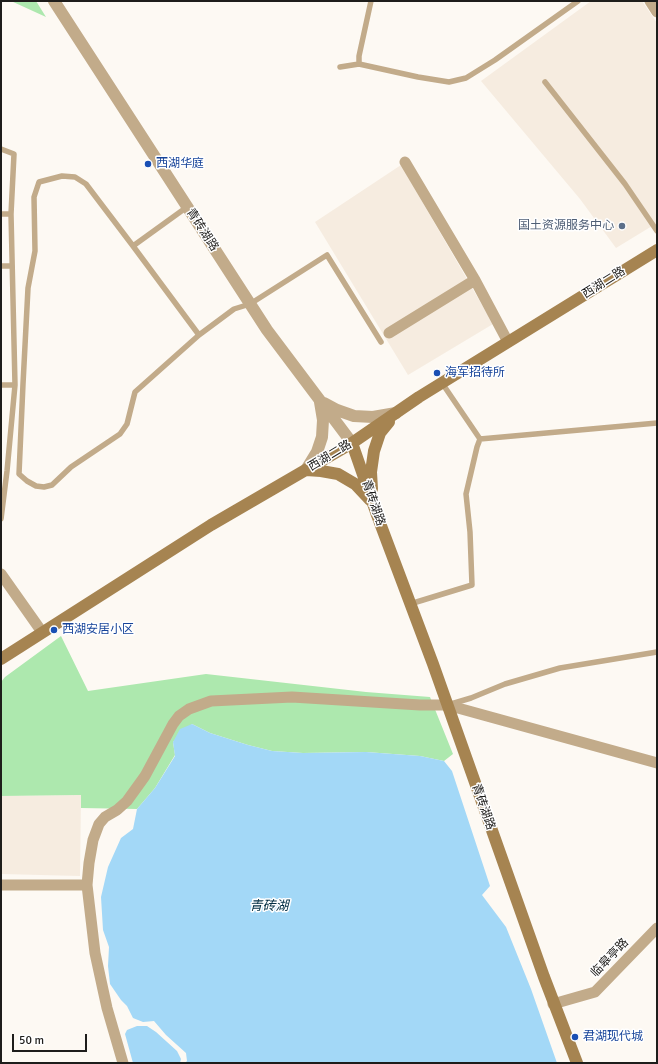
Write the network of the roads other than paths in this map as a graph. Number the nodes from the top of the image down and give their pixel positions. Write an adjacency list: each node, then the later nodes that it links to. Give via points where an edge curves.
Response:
1 (54, 1): 11 (street, 青砖湖路)
2 (371, 1): 6 (lane)
3 (578, 1): 6 (lane, via 466,78 449,82)
4 (650, 1): 5 (street)
5 (657, 12)
6 (359, 64): 7 (lane)
7 (340, 67)
8 (545, 82): 14 (lane, via 625,184)
9 (1, 149): 13 (lane, via 14,154)
10 (405, 162): 19 (street)
11 (187, 207): 15 (lane); 20 (street, 青砖湖路)
12 (1, 214): 13 (lane)
13 (11, 214): 18 (lane)
14 (657, 231)
15 (133, 246): 22 (lane); 22 (lane, via 86,184 76,177 62,176 39,182 34,197 35,251 28,288 19,474 36,486 52,485 71,467 120,434 127,424 135,392)
16 (657, 250): 24 (main road, 西湖二路)
17 (1, 266): 18 (lane)
18 (12, 266): 27 (lane)
19 (475, 280): 21 (street); 24 (street)
20 (250, 304): 22 (lane, via 234,309); 23 (lane, via 327,256); 28 (street, 青砖湖路)
21 (390, 333)
22 (199, 335)
23 (381, 342)
24 (508, 342): 25 (main road, 西湖二路)
25 (442, 383): 29 (main road, 西湖二路); 31 (lane)
26 (1, 385): 27 (lane)
27 (15, 385): 34 (lane)
28 (320, 401): 29 (street, via 354,416 373,417); 32 (street, 青砖湖路); 33 (street, via 322,437 318,452)
29 (396, 413): 32 (main road, 西湖二路); 36 (main road, via 380,432 374,451 371,472)
30 (657, 423): 31 (lane)
31 (480, 439): 39 (lane, via 466,494 472,585)
32 (352, 443): 33 (main road, 西湖二路); 36 (main road, 青砖湖路)
33 (306, 470): 36 (main road, via 338,474 355,484); 40 (main road, 西湖二路, via 211,525)
34 (7, 471): 35 (lane); 37 (lane)
35 (1, 472)
36 (372, 502): 39 (main road, 青砖湖路)
37 (1, 519)
38 (1, 574): 40 (street)
39 (410, 604): 43 (main road, 青砖湖路)
40 (42, 632): 42 (main road, 西湖二路)
41 (657, 652): 43 (lane, via 560,668)
42 (3, 658)
43 (447, 705): 44 (street); 46 (street, via 292,697 211,701 189,709 173,724 145,776 127,801 100,824 93,840); 48 (main road, 青砖湖路)
44 (657, 763)
45 (1, 885): 46 (street)
46 (87, 885): 49 (street, via 95,953)
47 (657, 928): 48 (street, 临皋亭路, via 595,992)
48 (554, 1004): 50 (main road, 青砖湖路)
49 (123, 1063)
50 (577, 1063)

